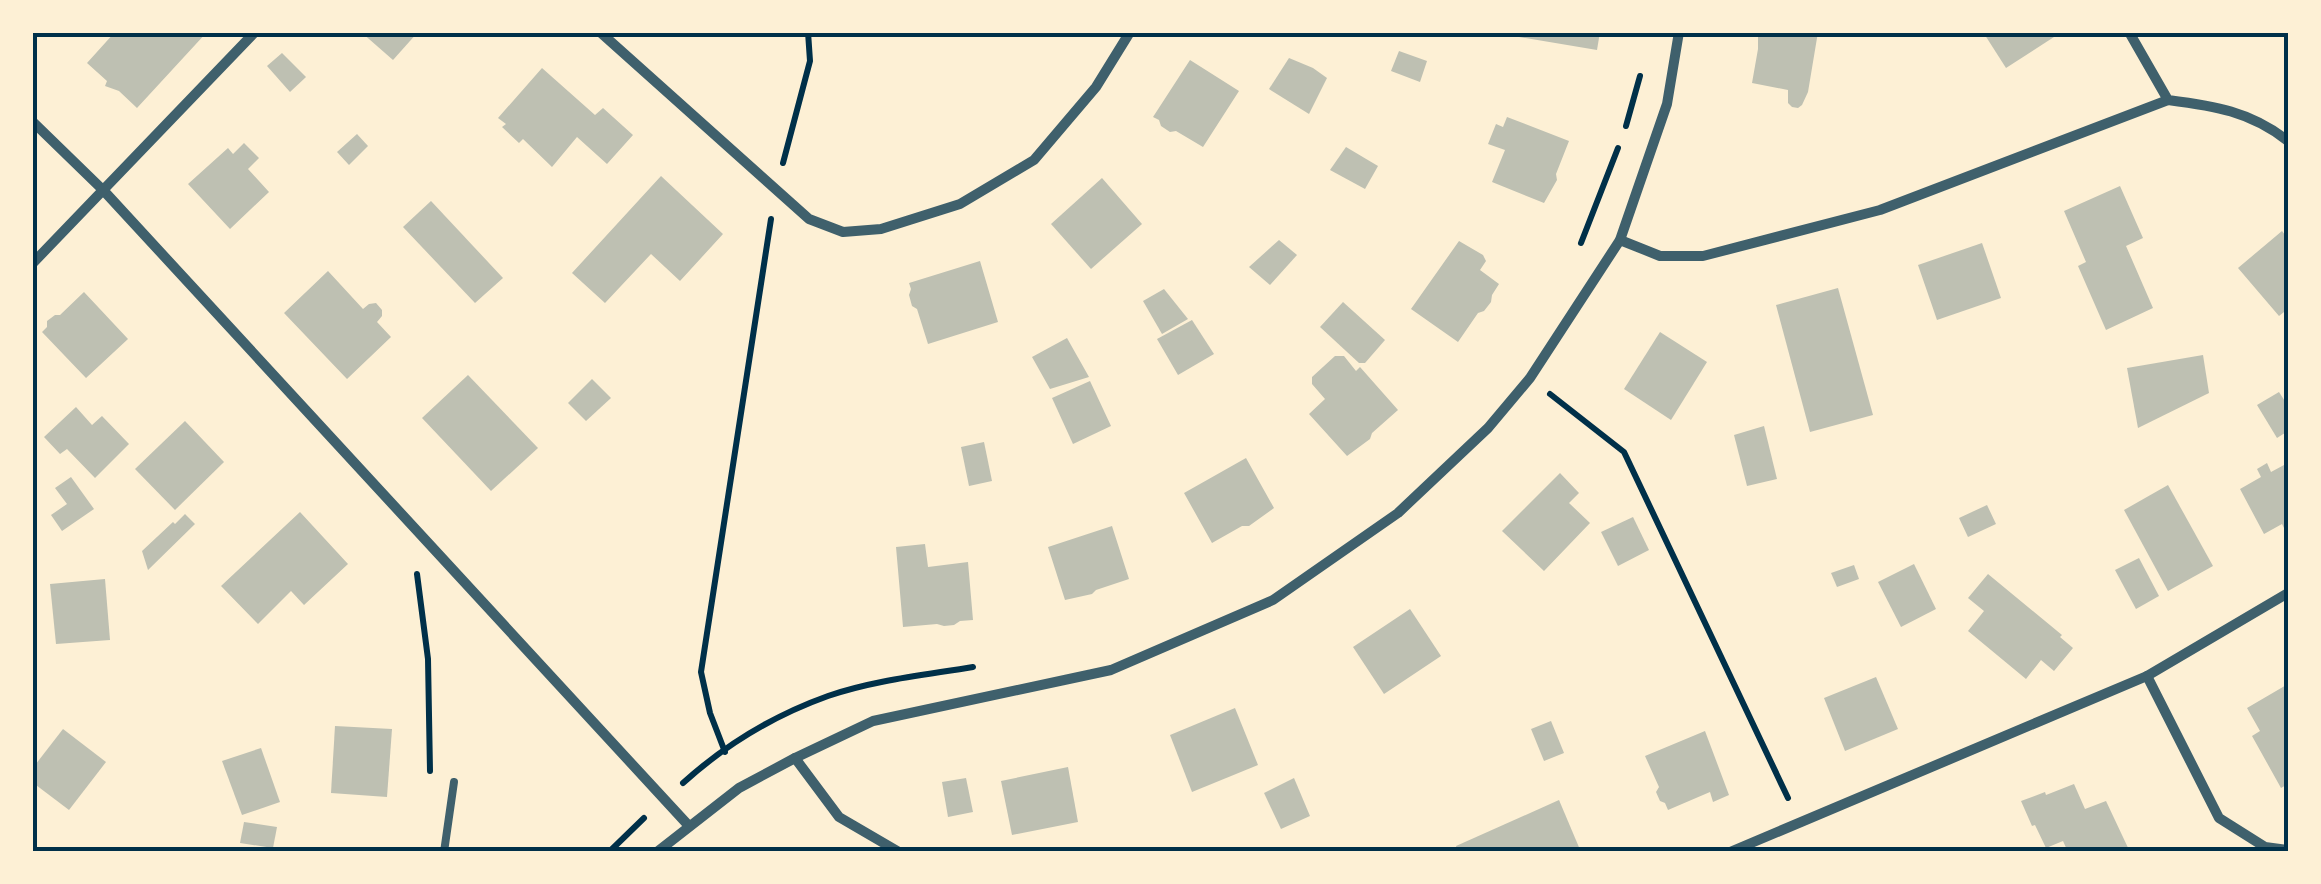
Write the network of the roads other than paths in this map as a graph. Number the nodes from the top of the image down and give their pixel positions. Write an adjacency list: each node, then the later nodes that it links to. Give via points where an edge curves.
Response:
1 (255, 32): 9 (street)
2 (600, 32): 3 (street, via 809,219 843,232 960,204 1034,160 1096,87)
3 (1130, 32)
4 (1679, 32): 10 (street, via 1667,104)
5 (2129, 32): 6 (street)
6 (2168, 100): 8 (street, via 2223,108); 10 (street, via 1880,210 1703,256 1660,256)
7 (32, 121): 9 (street)
8 (2288, 141)
9 (104, 191): 11 (street); 16 (street)
10 (1620, 240): 14 (street, via 1530,378 1488,428 1398,513 1273,600 1111,670 872,720)
11 (32, 264)
12 (2288, 593): 13 (street)
13 (2147, 676): 17 (street, via 2219,818 2266,847); 21 (street)
14 (795, 758): 16 (street); 20 (street, via 839,818)
15 (454, 782): 18 (lane)
16 (689, 826): 19 (street)
17 (2288, 850)
18 (444, 852)
19 (657, 852)
20 (898, 852)
21 (1730, 852)

